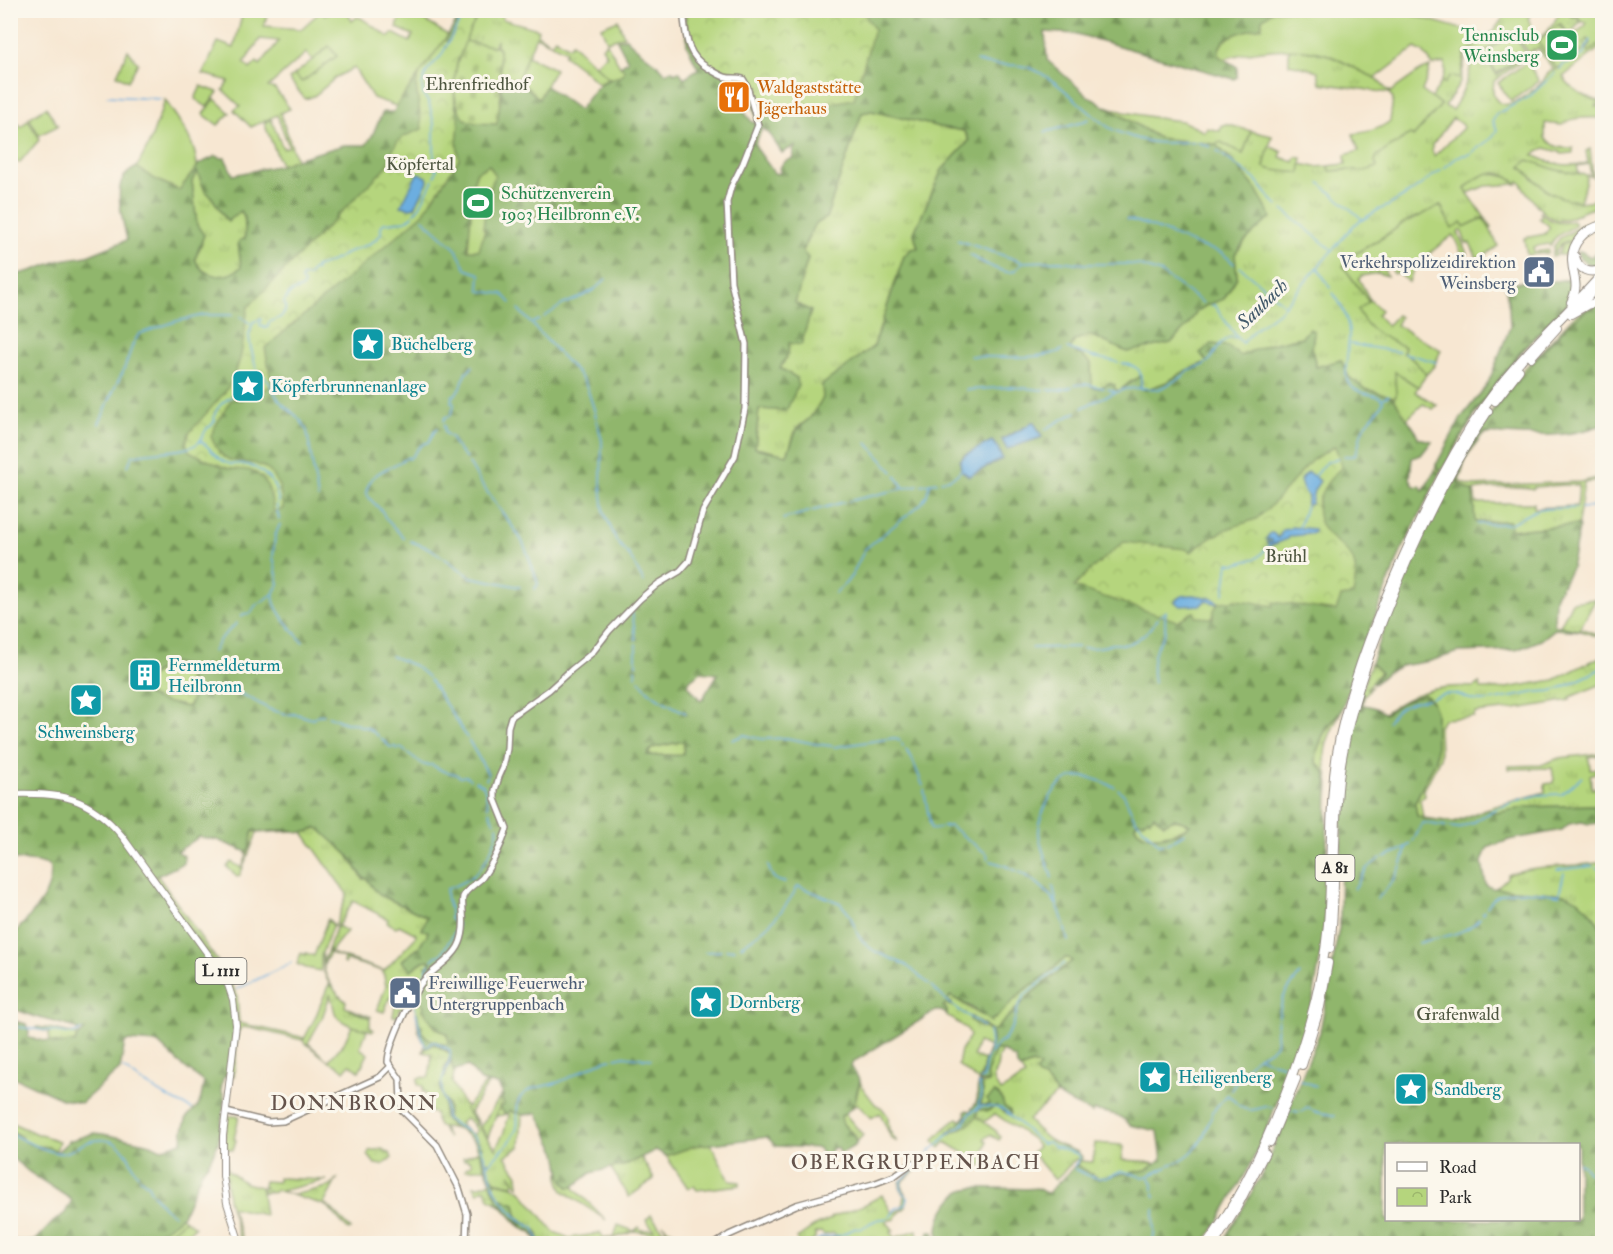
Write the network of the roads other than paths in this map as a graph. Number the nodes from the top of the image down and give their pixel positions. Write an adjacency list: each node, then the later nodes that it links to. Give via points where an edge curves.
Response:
1 (683, 10): 14 (street, via 687,42 695,59 724,77 743,79 758,125 726,202 731,279 746,344 745,409 735,456 703,511 689,561 640,599 592,653 511,717 505,759 495,790 507,829 481,879 464,894 459,945 417,989 390,1048)
2 (1602, 225): 3 (highway, via 1587,232)
3 (1575, 246): 4 (highway, via 1580,267 1590,272); 8 (highway, via 1572,258 1576,291)
4 (1602, 269)
5 (1602, 274): 8 (highway, A 81)
6 (1602, 282): 8 (highway, A 81)
7 (1602, 301): 8 (highway)
8 (1569, 312): 9 (highway, A 81, via 1499,387 1449,465 1389,589); 21 (highway, A 81, via 1470,438 1428,516 1385,614 1348,724 1342,759 1333,924 1320,1007 1274,1133 1242,1199)
9 (1348, 704): 10 (highway); 12 (highway, A 81)
10 (1341, 715)
11 (1329, 780): 12 (highway)
12 (1332, 793): 20 (highway, A 81, via 1328,917 1313,1012 1287,1090 1262,1148 1232,1207)
13 (10, 794): 15 (main road, L 1111, via 57,795 103,815 218,967 226,979 236,1013)
14 (391, 1066): 15 (street, via 380,1077 283,1121 268,1122); 18 (street, via 400,1079 402,1110 437,1144 462,1194 467,1214)
15 (226, 1112): 17 (main road, L 1111, via 223,1176)
16 (912, 1163): 19 (street, via 894,1176 799,1204)
17 (240, 1244)
18 (466, 1244)
19 (715, 1244)
20 (1207, 1244)
21 (1214, 1244)

